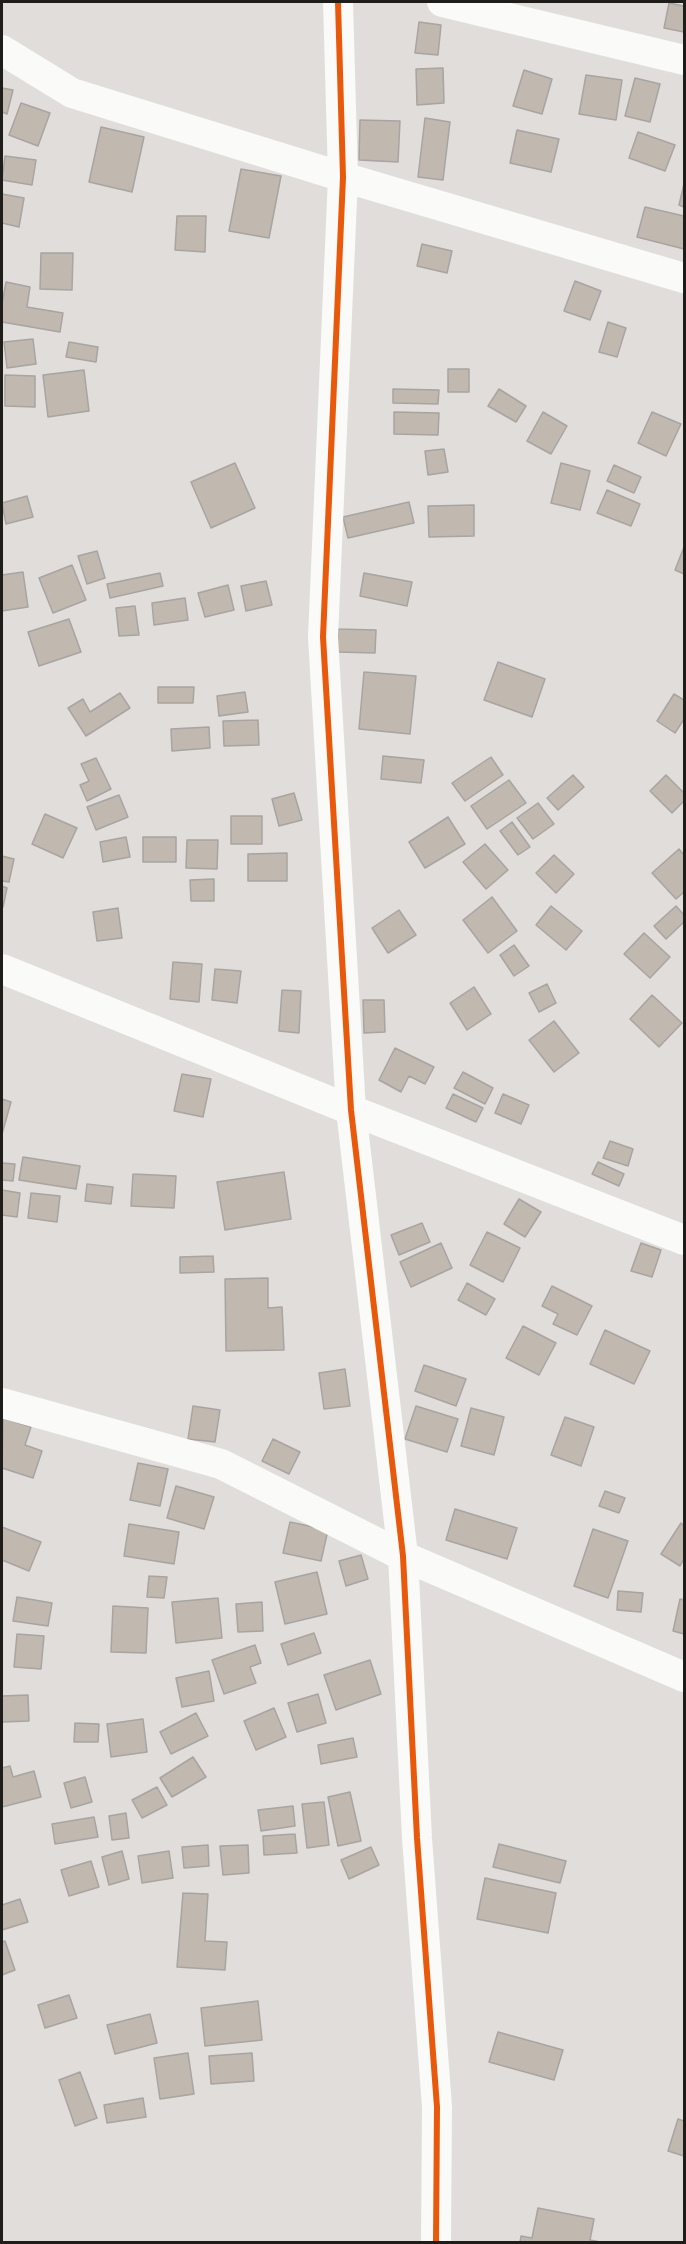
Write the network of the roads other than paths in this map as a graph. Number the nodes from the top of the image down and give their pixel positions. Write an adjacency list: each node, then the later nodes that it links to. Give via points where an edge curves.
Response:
1 (338, 2): 5 (street)
2 (442, 2): 4 (street)
3 (2, 50): 5 (street, via 72,93)
4 (684, 60)
5 (343, 177): 6 (street); 8 (street, via 323,638)
6 (684, 278)
7 (2, 969): 8 (street)
8 (351, 1110): 9 (street); 11 (street)
9 (684, 1240)
10 (2, 1403): 11 (street, via 221,1464)
11 (403, 1556): 12 (street); 13 (street, via 417,1838 437,2107)
12 (684, 1677)
13 (436, 2242)

